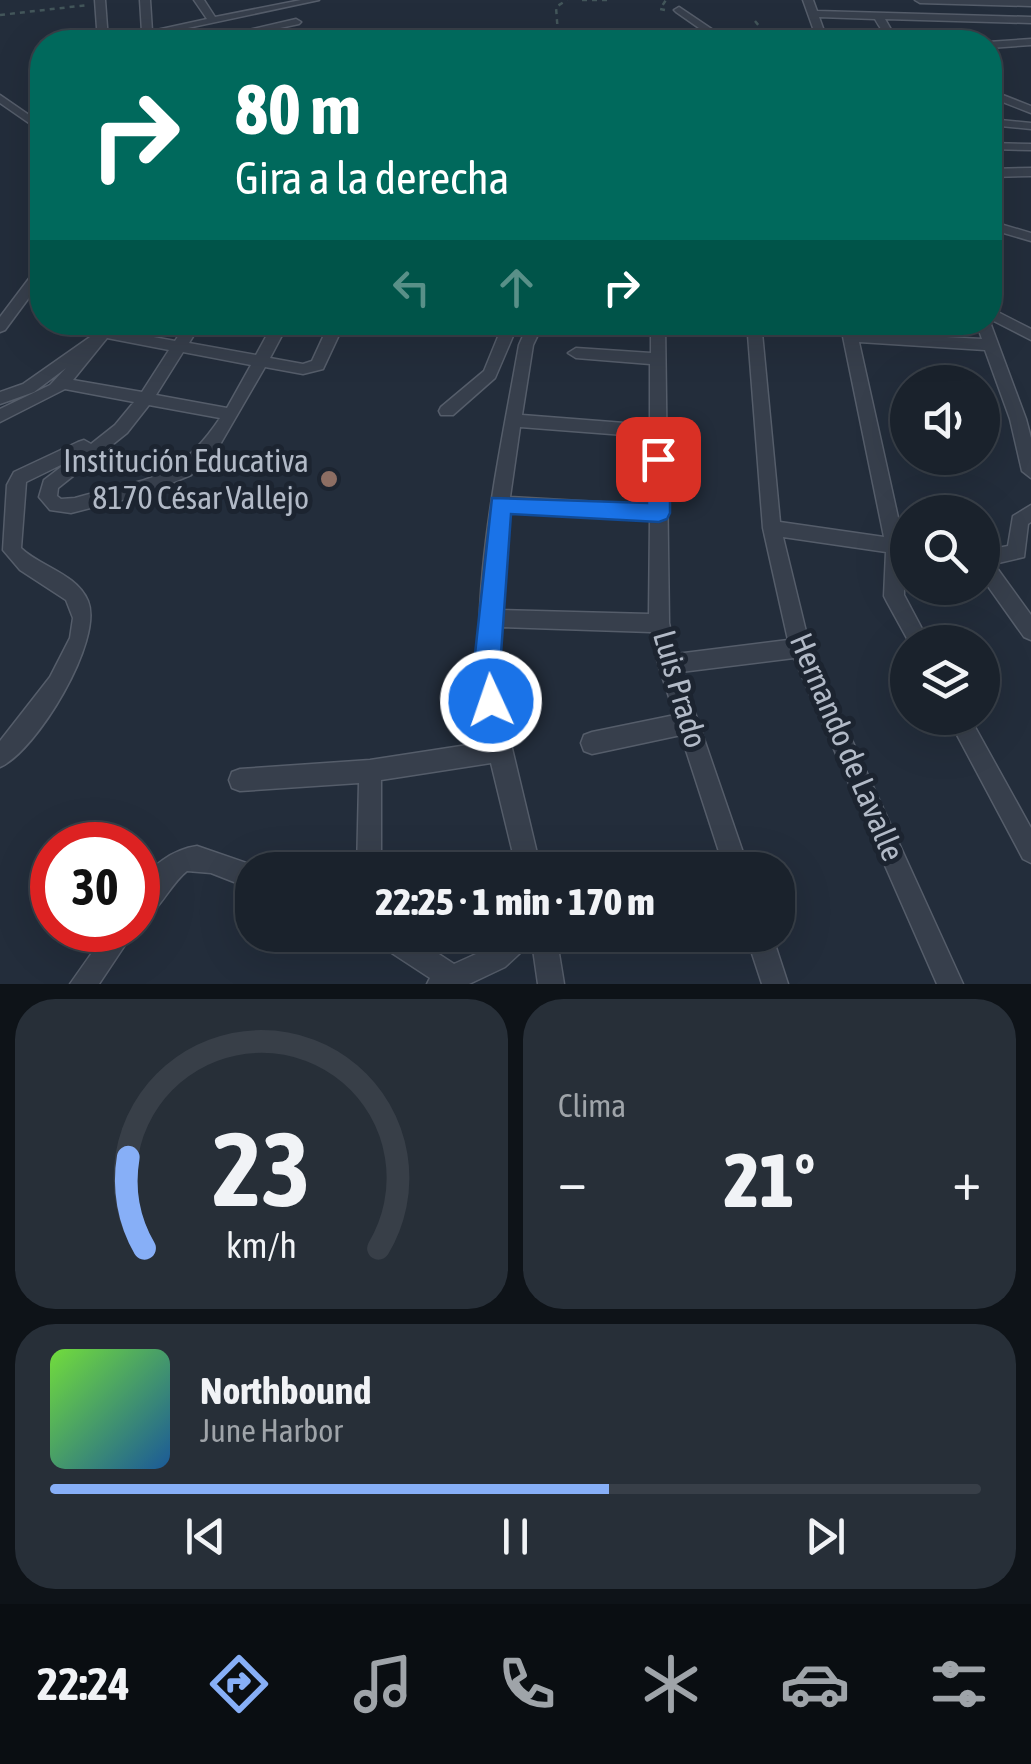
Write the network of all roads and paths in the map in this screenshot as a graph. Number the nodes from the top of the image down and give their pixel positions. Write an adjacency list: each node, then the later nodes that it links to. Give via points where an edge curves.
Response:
1 (144, 0): 22 (street)
2 (199, 0): 18 (street)
3 (314, 0): 11 (street)
4 (567, 0): 25 (path, via 556,7)
5 (582, 0): 6 (path)
6 (606, 0)
7 (808, 0): 13 (street)
8 (922, 0): 10 (street); 16 (street)
9 (99, 2): 14 (path); 21 (street)
10 (1031, 2)
11 (271, 4): 18 (street)
12 (679, 10): 26 (street)
13 (812, 14): 15 (street); 28 (street)
14 (0, 15)
15 (878, 15): 16 (street); 29 (street)
16 (933, 16): 17 (street)
17 (1031, 20)
18 (213, 21): 23 (street)
19 (755, 21): 27 (path)
20 (296, 22): 24 (street)
21 (104, 30)
22 (147, 30)
23 (167, 30)
24 (258, 30)
25 (558, 30)
26 (708, 30)
27 (762, 30)
28 (818, 30)
29 (887, 30)
30 (1031, 42): 31 (street)
31 (1002, 44)
32 (0, 98): 35 (street)
33 (1002, 99): 34 (street)
34 (1031, 110)
35 (30, 120)
36 (1002, 123): 37 (street)
37 (1031, 126)
38 (1002, 146): 39 (street)
39 (1031, 147)
40 (1031, 172): 41 (street)
41 (1002, 173)
42 (1002, 229): 43 (street)
43 (1031, 237)
44 (30, 287): 46 (street)
45 (1002, 320): 60 (street)
46 (0, 327)
47 (97, 335): 67 (street, via 21,392)
48 (102, 335): 66 (street)
49 (133, 335): 62 (street)
50 (188, 335): 62 (street)
51 (274, 335): 65 (street)
52 (332, 335): 65 (street, via 315,368)
53 (506, 335): 69 (street, via 490,374)
54 (530, 335): 72 (street)
55 (657, 335): 64 (street, Luis Prado)
56 (755, 335): 81 (street, Hernando de Lavalle)
57 (849, 335): 77 (street)
58 (902, 335): 61 (street)
59 (987, 335): 61 (street)
60 (1031, 336)
61 (991, 345): 73 (street)
62 (180, 348): 65 (street); 68 (street)
63 (576, 354): 64 (street)
64 (656, 359): 75 (street, Luis Prado)
65 (259, 361): 70 (street)
66 (62, 383): 68 (street); 71 (street)
67 (0, 398)
68 (146, 398): 70 (street); 74 (street)
69 (447, 411)
70 (230, 414): 74 (street, via 199,460 170,478 64,508 52,503 48,492 59,474)
71 (0, 416)
72 (514, 420): 75 (street); 78 (street)
73 (1024, 420): 76 (street)
74 (121, 429): 94 (street, via 28,472 16,485 12,550 79,601 83,616 73,654 32,724)
75 (658, 432): 80 (street, Luis Prado)
76 (1031, 471)
77 (890, 502)
78 (500, 504): 80 (street); 85 (street)
79 (1031, 512): 83 (street, via 1019,521 1017,552)
80 (659, 513): 86 (street, Luis Prado)
81 (772, 528): 82 (street); 88 (street, Hernando de Lavalle)
82 (890, 545)
83 (1000, 556)
84 (1000, 587): 87 (street)
85 (491, 618): 86 (street); 93 (street, via 491,701)
86 (659, 623): 89 (street, Luis Prado)
87 (1031, 631)
88 (800, 648): 89 (street); 112 (street, Hernando de Lavalle)
89 (668, 664): 90 (street, Luis Prado)
90 (688, 722): 92 (street); 100 (street, Luis Prado)
91 (968, 735): 97 (street)
92 (592, 744)
93 (501, 752): 95 (street); 99 (street)
94 (0, 756)
95 (370, 771): 96 (street); 98 (street)
96 (240, 780)
97 (1031, 850)
98 (369, 852)
99 (526, 852)
100 (731, 852)
101 (235, 870): 102 (street, via 200,856 185,858)
102 (160, 879)
103 (107, 952): 109 (street)
104 (409, 952): 108 (street)
105 (503, 952): 108 (street)
106 (546, 952): 110 (street)
107 (765, 952): 111 (street)
108 (447, 981)
109 (83, 984)
110 (551, 984)
111 (776, 984)
112 (950, 984)

